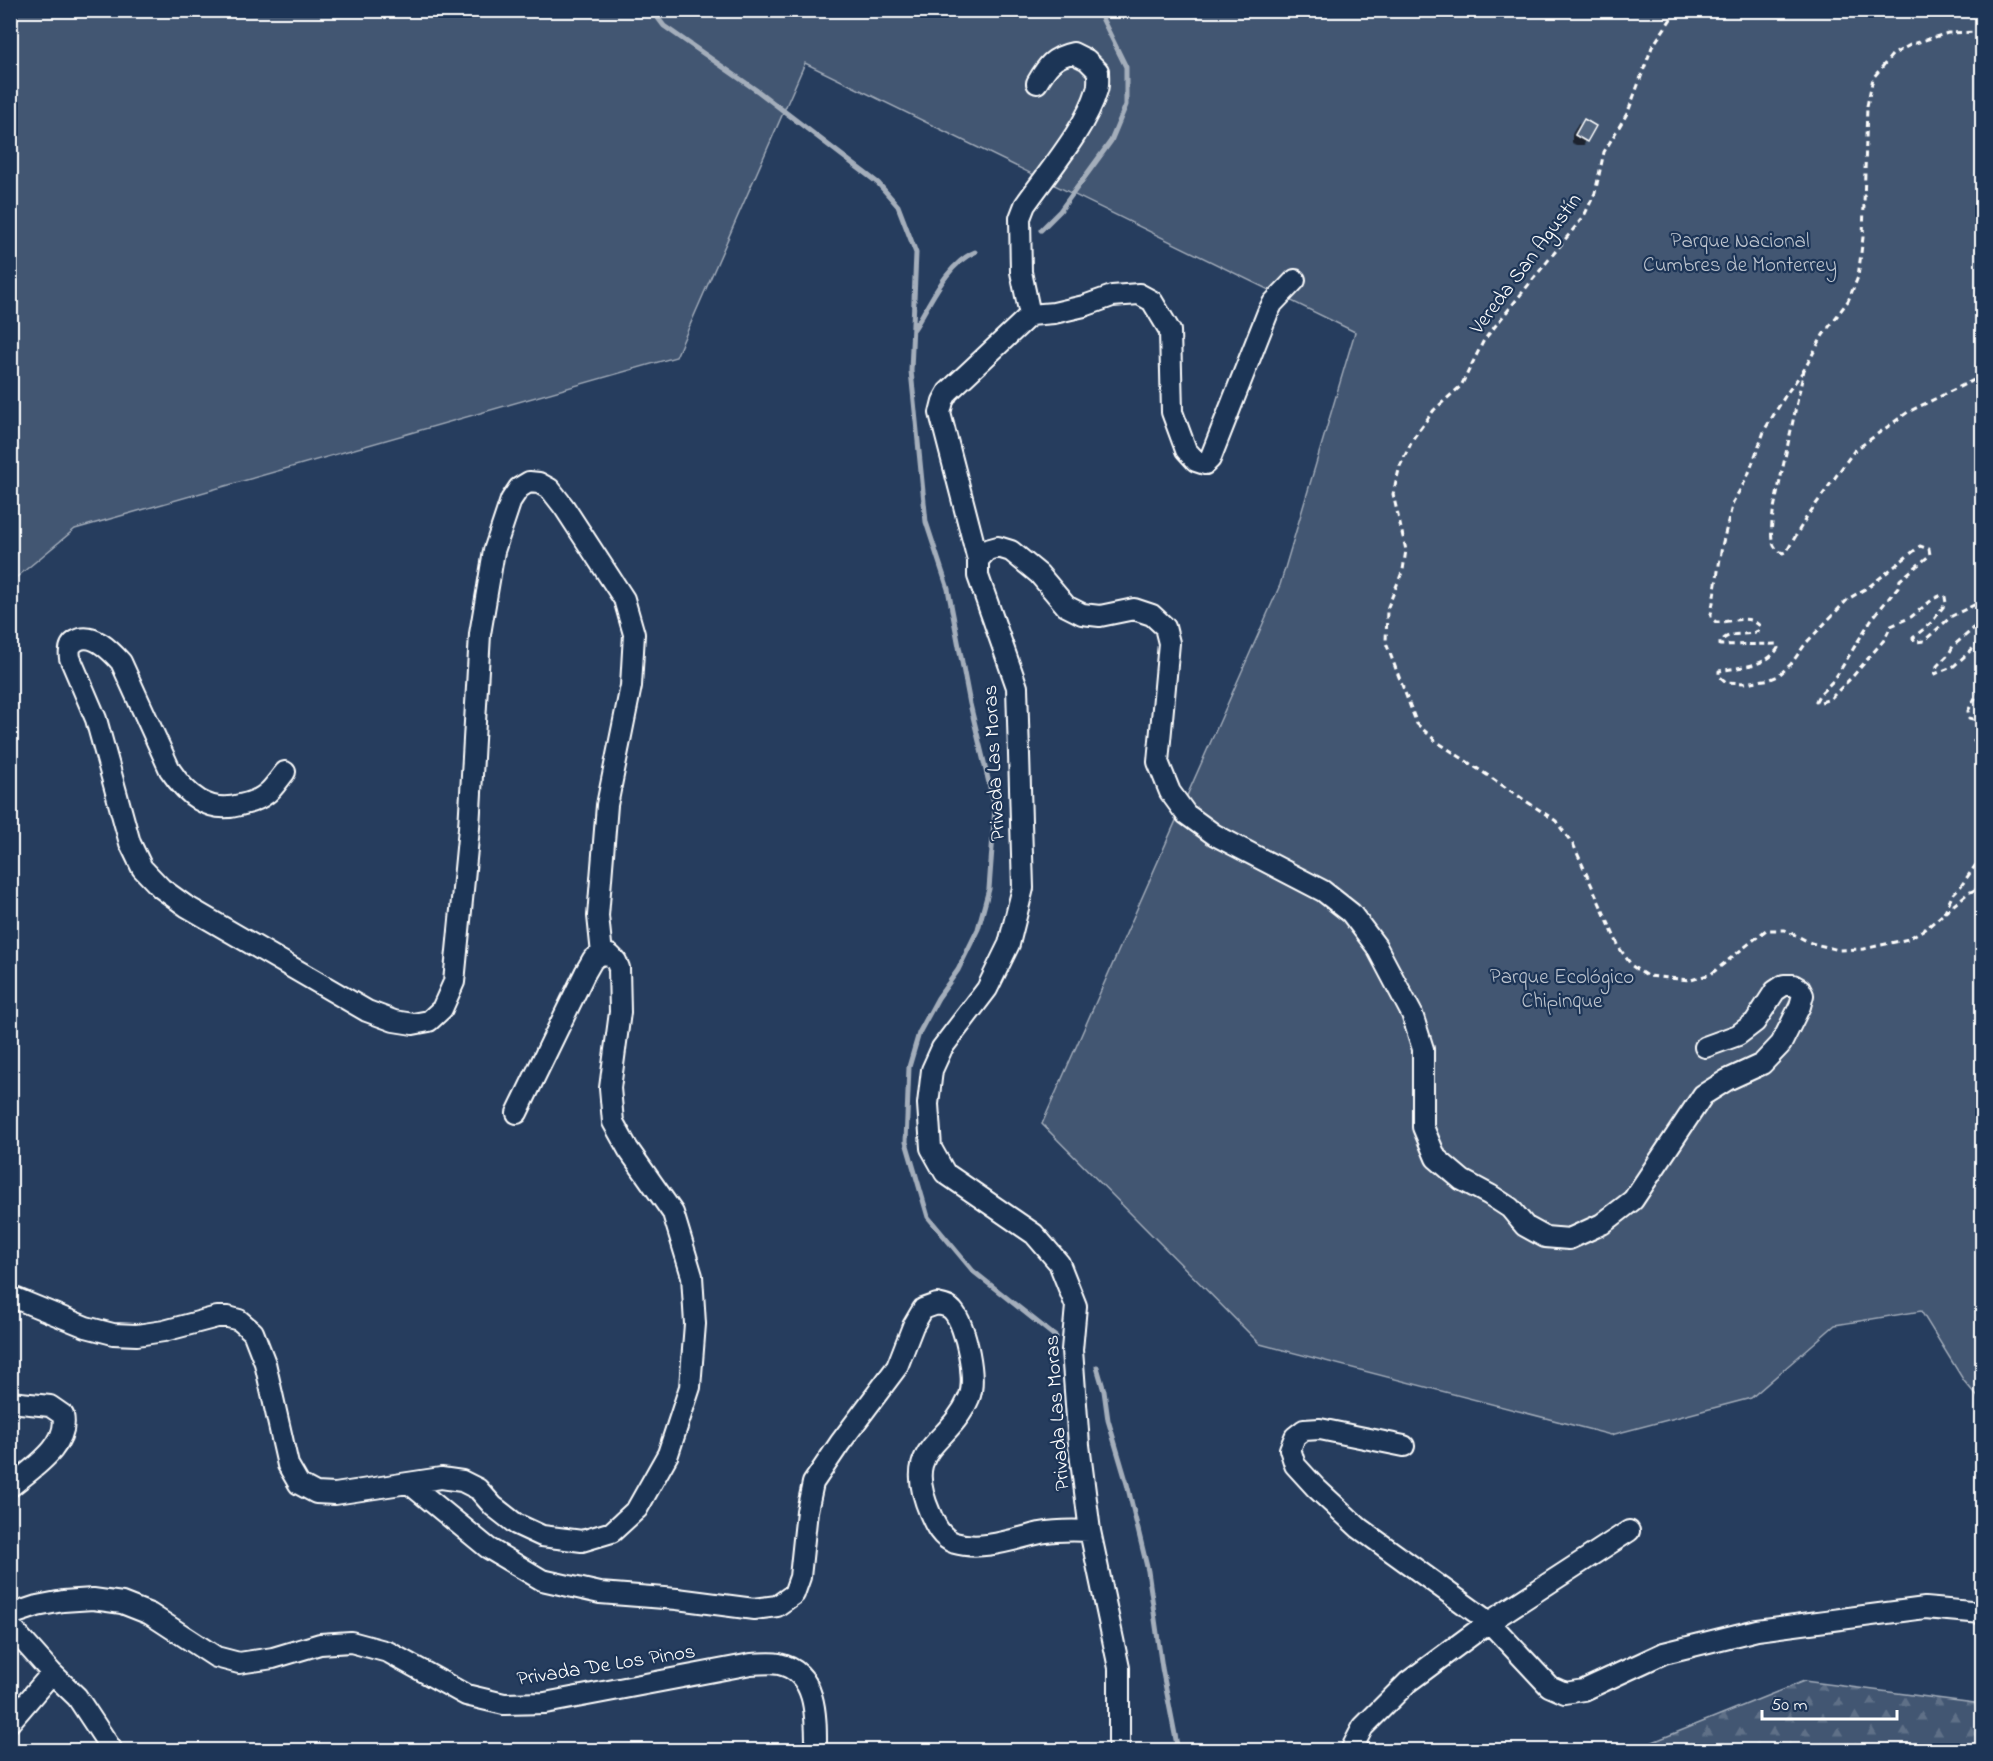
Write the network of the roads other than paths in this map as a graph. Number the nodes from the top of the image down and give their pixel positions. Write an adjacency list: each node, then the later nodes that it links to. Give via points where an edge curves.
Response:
1 (1037, 83): 3 (street, via 1047,66 1060,55 1073,53 1098,71 1098,89 1084,118 1020,218 1022,272)
2 (1295, 280): 3 (street, via 1268,312 1205,464 1186,450 1172,412 1170,332 1152,301 1139,294 1112,296 1053,314)
3 (1030, 315): 4 (street, Privada Las Moras, via 948,392 940,413)
4 (978, 560): 7 (street, via 987,550 998,547 1011,551 1039,574 1066,606 1082,614 1100,616 1134,609 1152,615 1165,627 1169,643 1158,762 1170,792 1186,814 1215,835 1323,891 1351,913 1376,946 1412,1014 1423,1049 1423,1127 1436,1158 1462,1180 1510,1208 1526,1226 1545,1237 1569,1239 1602,1224 1633,1200 1703,1095 1762,1064 1781,1044 1800,1006 1800,988 1784,985 1774,991 1755,1022 1738,1035); 14 (street, Privada Las Moras, via 978,576 1017,687 1023,888 1009,944 987,989 942,1048 932,1070 928,1104 931,1148 945,1173 1034,1234 1059,1263 1076,1306 1073,1362)
5 (285, 772): 6 (street, via 267,793 252,802 220,808 208,806 180,786 170,770 121,662 98,642 87,638 72,644 70,658 96,719 130,843 142,868 186,906 367,1011 413,1024 429,1020 442,1009 454,982 469,828 480,634 494,551 511,500 519,488 530,482 550,489 624,599 634,634 631,686 607,805 598,916)
6 (602, 954): 8 (street, via 585,973); 12 (street, via 610,955 619,969 620,1012 610,1088 613,1122 673,1213 692,1276 690,1387 668,1454 637,1509 612,1532 582,1540 542,1536 516,1524 478,1489 462,1481 441,1478)
7 (1705, 1047)
8 (517, 1113)
9 (10, 1296): 12 (street, via 113,1334 164,1331 217,1317 240,1320 253,1332 265,1363 288,1464 299,1484 316,1492 335,1494)
10 (10, 1402): 13 (street, via 50,1406 63,1415 65,1424 52,1451)
11 (1404, 1446): 18 (street, via 1304,1430 1295,1437 1290,1449 1294,1465 1359,1528)
12 (410, 1484): 14 (street, via 489,1548 542,1580 600,1593 754,1609 777,1606 794,1594 800,1577 813,1483 897,1367 923,1309 937,1304 952,1308 962,1325 973,1376 970,1396 960,1414 926,1453 921,1469 922,1494 938,1531 952,1542 969,1546 1041,1533)
13 (10, 1487)
14 (1090, 1531): 24 (street, Privada Las Moras, via 1119,1668)
15 (1629, 1531): 18 (street)
16 (1983, 1613): 18 (street, via 1925,1608 1758,1630 1664,1653 1584,1690 1565,1693 1549,1686)
17 (10, 1615): 23 (street, Privada De Los Pinos, via 63,1601 93,1599 122,1603 150,1614 216,1657 239,1663 320,1644 351,1642 388,1652 466,1695 504,1704 545,1703 751,1664 780,1664 800,1673 811,1692)
18 (1489, 1622): 25 (street, via 1408,1682 1363,1727)
19 (10, 1626): 20 (street)
20 (52, 1673): 21 (street); 22 (street, via 76,1697)
21 (10, 1722)
22 (112, 1750)
23 (816, 1750)
24 (1119, 1750)
25 (1352, 1750)

